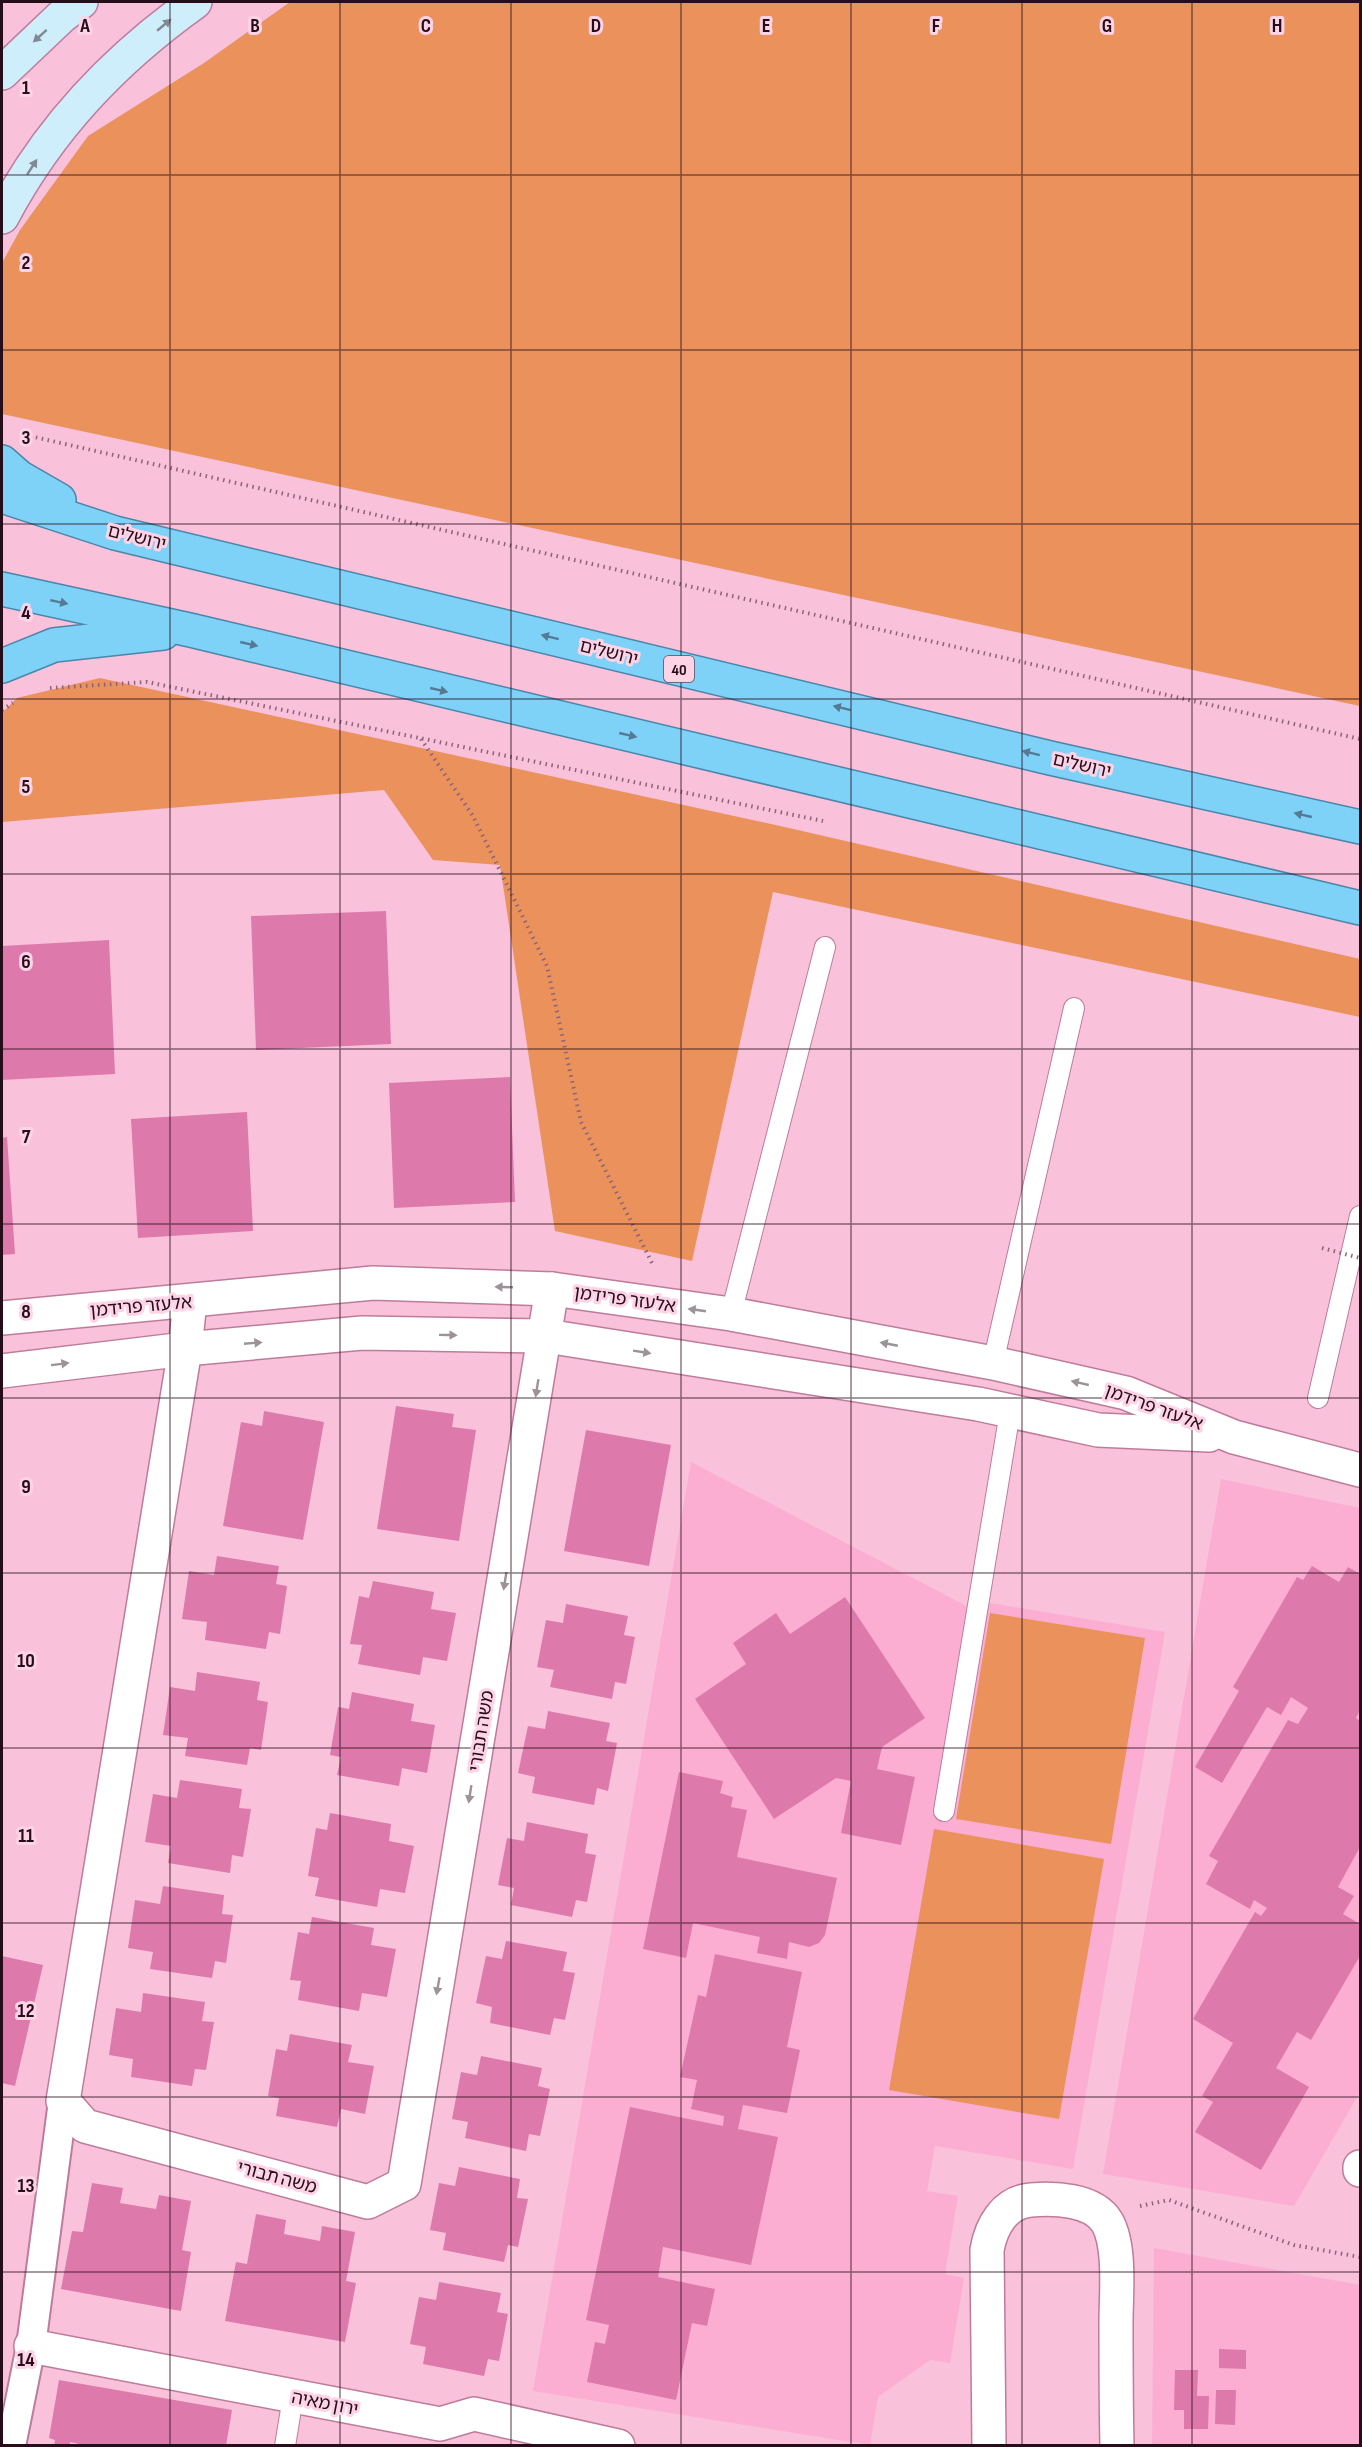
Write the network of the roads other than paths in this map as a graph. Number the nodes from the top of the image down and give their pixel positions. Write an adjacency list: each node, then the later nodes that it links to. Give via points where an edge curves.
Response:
1 (81, 2): 3 (main road, one-way to 3)
2 (195, 2): 4 (main road, one-way to 2, via 53,133 110,71)
3 (2, 73)
4 (2, 217)
5 (2, 462): 7 (highway, via 19,477)
6 (2, 496): 7 (highway, ירושלים / 40)
7 (115, 533): 11 (highway, ירושלים / 40, one-way to 7, via 1050,758)
8 (2, 589): 9 (highway, one-way to 9)
9 (190, 630): 10 (highway, via 54,645); 12 (highway, one-way to 12)
10 (2, 666)
11 (1360, 827)
12 (1360, 908)
13 (825, 947): 18 (lane)
14 (1074, 1008): 22 (lane)
15 (1360, 1216): 24 (lane)
16 (552, 1289): 17 (street, אלעזר פרידמן, one-way to 17, via 373,1283); 18 (street, אלעזר פרידמן, one-way to 16); 20 (street, משה תבורי)
17 (190, 1301): 19 (street, אלעזר פרידמן); 21 (street)
18 (731, 1314): 22 (street, אלעזר פרידמן, one-way to 18)
19 (2, 1318)
20 (546, 1336): 21 (street, אלעזר פרידמן, one-way to 20, via 362,1333); 25 (street, אלעזר פרידמן, one-way to 25); 29 (street, משה תבורי, one-way to 29, via 404,2184 368,2202 85,2126)
21 (185, 1349): 23 (street, אלעזר פרידמן, one-way to 21); 29 (street)
22 (993, 1364): 26 (street, אלעזר פרידמן, one-way to 22, via 1126,1393)
23 (2, 1371)
24 (1318, 1398)
25 (1010, 1412): 26 (street, אלעזר פרידמן, via 1098,1430); 28 (lane)
26 (1234, 1437): 27 (street, אלעזר פרידמן)
27 (1360, 1470)
28 (944, 1811)
29 (63, 2101): 30 (street)
30 (31, 2346): 31 (street, ירון מאיה); 32 (street)
31 (293, 2397): 33 (lane); 34 (street, ירון מאיה, via 440,2424 474,2414)
32 (11, 2445)
33 (285, 2445)
34 (618, 2445)
35 (989, 2445): 36 (street, via 990,2233 1003,2213 1025,2200 1056,2198 1085,2205 1107,2221 1116,2255)
36 (1117, 2445)

